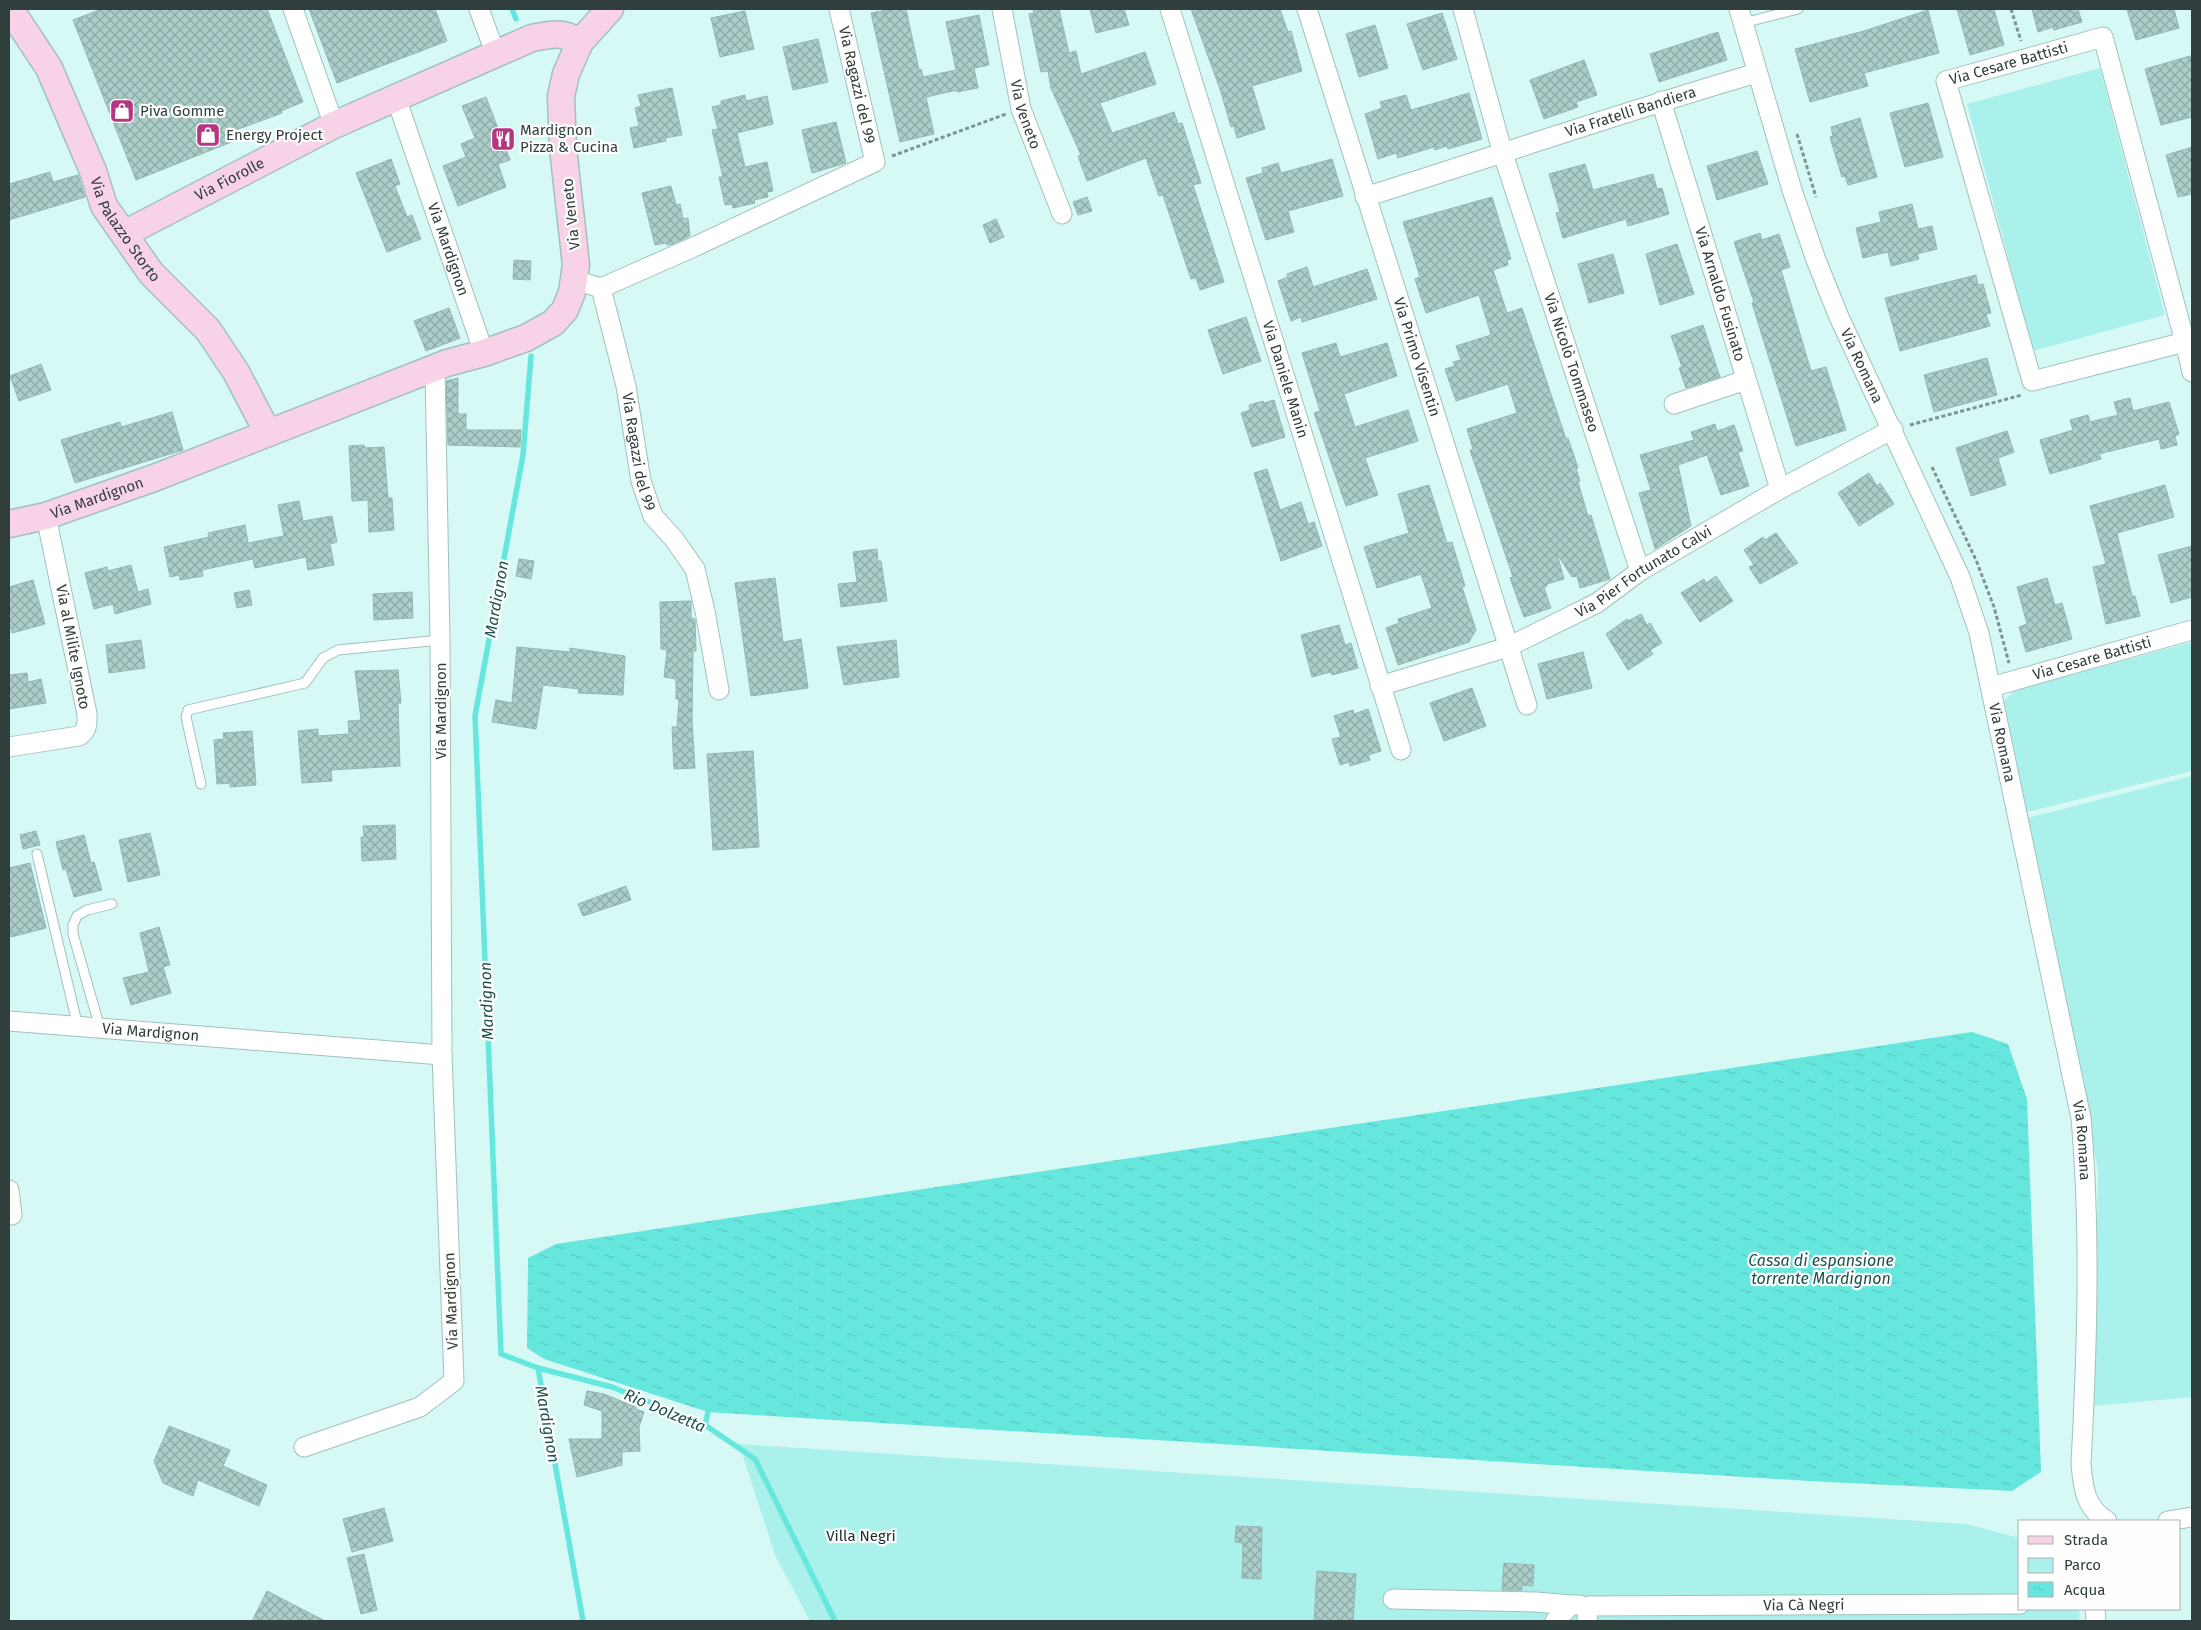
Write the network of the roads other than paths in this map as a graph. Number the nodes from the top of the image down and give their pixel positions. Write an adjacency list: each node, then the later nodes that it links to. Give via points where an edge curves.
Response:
1 (10, 9): 21 (street, Via Palazzo Storto, via 49,68 93,171 104,206)
2 (293, 9): 17 (street)
3 (479, 9): 13 (street)
4 (610, 9): 12 (street, Via Veneto)
5 (839, 9): 23 (street, Via Ragazzi del 99, via 875,162)
6 (1002, 9): 20 (street, Via Veneto, via 1022,109)
7 (1170, 9): 39 (street, Via Daniele Manin)
8 (1307, 9): 19 (street, Via Primo Visentin)
9 (1463, 9): 18 (street)
10 (1798, 9): 11 (lane)
11 (1741, 16): 14 (street, Via Romana)
12 (580, 42): 13 (street, Via Fiorolle, via 569,35 552,34 532,38); 22 (street, Via Veneto, via 566,74 561,96)
13 (496, 55): 15 (street, Via Fiorolle)
14 (1757, 73): 16 (street, Via Fratelli Bandiera); 30 (street, Via Romana, via 1816,260)
15 (396, 98): 17 (street, Via Fiorolle); 25 (street, Via Mardignon)
16 (1661, 101): 18 (street, Via Fratelli Bandiera); 28 (street, Via Arnaldo Fusinato)
17 (334, 125): 21 (street, Via Fiorolle)
18 (1504, 154): 19 (street, Via Fratelli Bandiera); 35 (street, Via Nicolò Tommaseo)
19 (1365, 197): 38 (street, Via Primo Visentin)
20 (1062, 214)
21 (124, 234): 31 (street, Via Palazzo Storto, via 151,273 208,330 236,372)
22 (575, 280): 23 (street); 25 (street, Via Veneto, via 565,310 553,323 526,338)
23 (602, 288): 41 (street, Via Ragazzi del 99, via 626,386 641,481 653,516 695,569)
24 (2185, 342): 24 (street, Via Cesare Battisti, via 2103,37 1946,81 2032,381); 27 (street, Via Cesare Battisti)
25 (484, 353): 26 (street, Via Mardignon)
26 (435, 368): 31 (street, Via Mardignon); 37 (street, Via Mardignon)
27 (2192, 372)
28 (1746, 380): 29 (street); 32 (street, Via Arnaldo Fusinato)
29 (1674, 404)
30 (1893, 429): 32 (street, Via Pier Fortunato Calvi); 40 (street, Via Romana, via 1960,577 1979,633)
31 (268, 433): 33 (street, Via Mardignon)
32 (1780, 489): 35 (street, Via Pier Fortunato Calvi)
33 (46, 516): 34 (street, Via Mardignon); 43 (street, Via al Milite Ignoto, via 87,725 79,736)
34 (9, 524)
35 (1640, 572): 38 (street, Via Pier Fortunato Calvi, via 1597,603)
36 (2192, 630): 40 (street, Via Cesare Battisti)
37 (440, 640): 45 (lane, via 338,650 323,658 305,683 188,710 186,717); 51 (street, Via Mardignon)
38 (1508, 647): 39 (street, Via Pier Fortunato Calvi); 42 (street, Via Primo Visentin)
39 (1380, 686): 44 (street, Via Daniele Manin)
40 (1991, 687): 56 (street, Via Romana, via 2081,1118 2086,1269 2081,1464 2084,1490)
41 (719, 690)
42 (1526, 705)
43 (9, 747)
44 (1401, 750)
45 (201, 784)
46 (37, 854): 49 (lane)
47 (112, 904): 50 (lane, via 87,910 77,916 73,925)
48 (9, 1021): 49 (street, Via Mardignon)
49 (78, 1027): 50 (street, Via Mardignon)
50 (100, 1028): 51 (street, Via Mardignon)
51 (442, 1055): 54 (street, Via Mardignon, via 454,1381 420,1407)
52 (9, 1190): 53 (street)
53 (12, 1215)
54 (304, 1447)
55 (2192, 1517): 57 (street)
56 (2099, 1519)
57 (2174, 1520)
58 (1393, 1599): 60 (street, Via Cà Negri, via 1536,1602)
59 (2018, 1604): 60 (street, Via Cà Negri)
60 (1582, 1611): 61 (street)
61 (1555, 1621)

